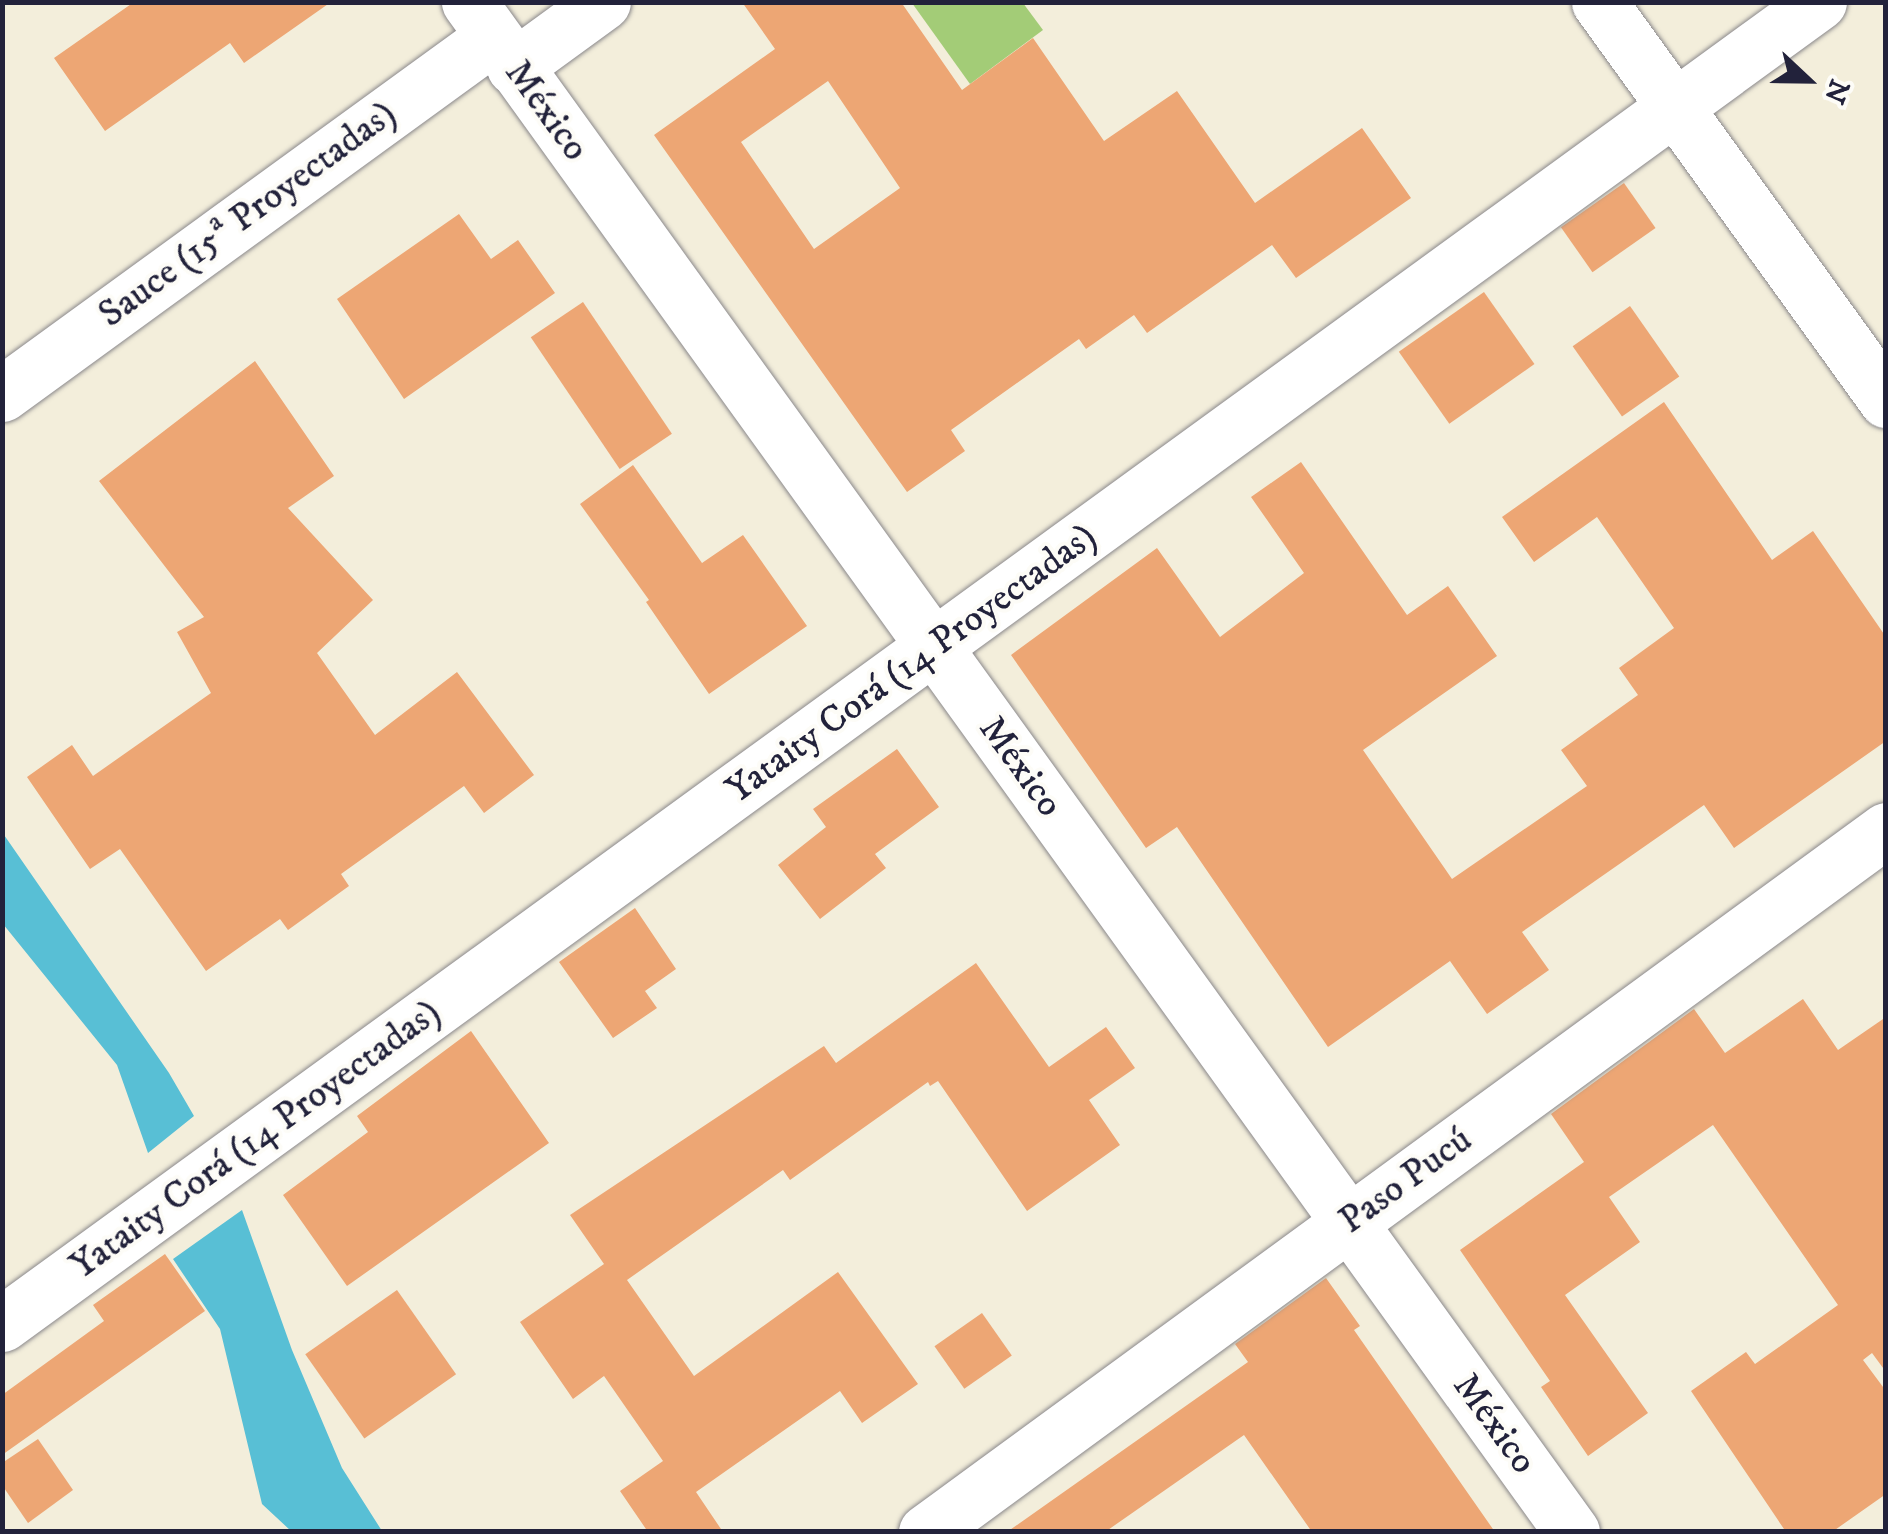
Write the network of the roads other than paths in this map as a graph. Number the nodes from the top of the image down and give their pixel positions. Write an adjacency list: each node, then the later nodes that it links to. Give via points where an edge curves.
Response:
1 (603, 2): 4 (street, Sauce (15ª Proyectadas))
2 (1599, 2): 5 (street)
3 (1819, 2): 5 (street, Yataity Corá (14 Proyectadas))
4 (492, 35): 6 (street, Sauce (15ª Proyectadas)); 8 (street, México)
5 (1674, 108): 7 (street); 8 (street, Yataity Corá (14 Proyectadas))
6 (2, 394)
7 (1886, 400)
8 (934, 648): 10 (street, México); 11 (street, Yataity Corá (14 Proyectadas))
9 (1886, 830): 10 (street, Paso Pucú)
10 (1349, 1222): 12 (street, Paso Pucú); 13 (street, México)
11 (2, 1324)
12 (926, 1532)
13 (1572, 1532)

